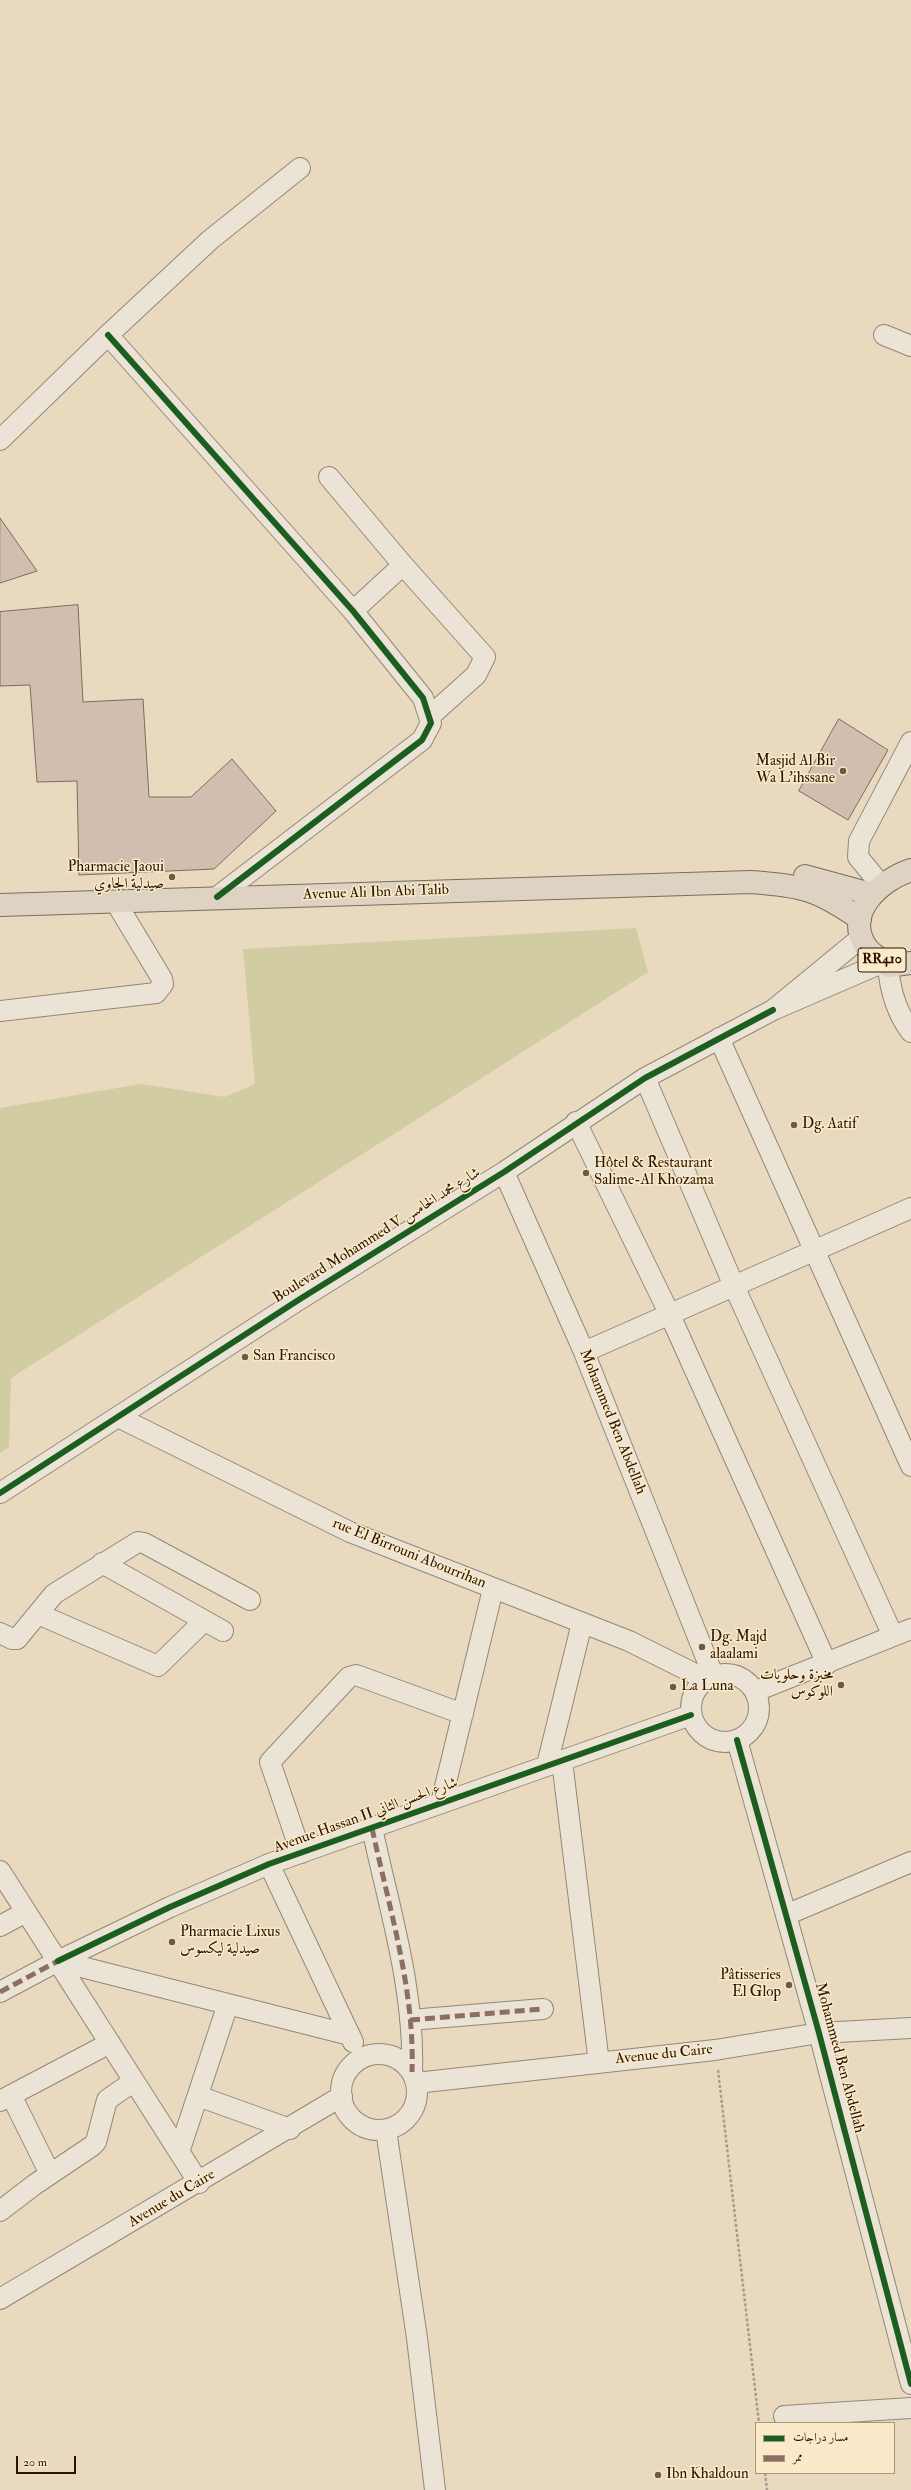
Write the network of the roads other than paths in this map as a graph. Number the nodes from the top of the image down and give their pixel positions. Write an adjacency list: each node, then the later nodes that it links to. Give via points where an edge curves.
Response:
1 (300, 168): 2 (street, via 210,240)
2 (108, 335): 5 (street); 8 (street)
3 (884, 335): 4 (street)
4 (911, 346)
5 (0, 440)
6 (329, 477): 7 (street)
7 (403, 565): 8 (street); 9 (street, via 485,657 476,676)
8 (353, 611): 9 (street, via 423,698)
9 (429, 718): 14 (street, via 431,723 422,740)
10 (911, 742): 13 (street, via 859,841 858,857)
11 (911, 870): 13 (main road, via 899,874)
12 (751, 882): 13 (main road, RR410, via 792,875 811,876); 14 (main road, Avenue Ali Ibn Abi Talib / RR410); 17 (main road, RR410, via 786,885 819,893)
13 (876, 889): 17 (main road)
14 (217, 897): 15 (main road, Avenue Ali Ibn Abi Talib / RR410)
15 (115, 901): 16 (main road, Avenue Ali Ibn Abi Talib / RR410); 21 (street, via 162,979 163,984 156,993)
16 (0, 905)
17 (861, 928): 19 (main road, RR410, via 867,948); 20 (street, Boulevard Mohammed V شارع محمد الخامس)
18 (911, 963): 19 (main road, RR410)
19 (886, 964): 20 (street, Boulevard Mohammed V شارع محمد الخامس); 22 (street, via 894,1004)
20 (773, 1010): 23 (street, Boulevard Mohammed V شارع محمد الخامس)
21 (0, 1011)
22 (911, 1032)
23 (719, 1038): 24 (street, Boulevard Mohammed V شارع محمد الخامس); 28 (street)
24 (645, 1078): 25 (street, Boulevard Mohammed V شارع محمد الخامس); 29 (street)
25 (576, 1122): 26 (street, Boulevard Mohammed V شارع محمد الخامس); 30 (street)
26 (504, 1172): 31 (street, Mohammed Ben Abdellah); 32 (street, Boulevard Mohammed V شارع محمد الخامس, via 300,1299)
27 (911, 1208): 28 (street)
28 (816, 1252): 29 (street); 33 (street)
29 (734, 1286): 30 (street); 43 (street)
30 (670, 1315): 31 (street); 44 (street)
31 (584, 1352): 45 (street, Mohammed Ben Abdellah)
32 (118, 1417): 34 (street, Boulevard Mohammed V شارع محمد الخامس); 36 (street, rue El Birrouni Abourrihan, via 350,1532)
33 (911, 1466)
34 (0, 1493)
35 (102, 1563): 37 (street, via 129,1546 138,1542 144,1543); 38 (street, via 54,1594); 39 (street)
36 (493, 1589): 40 (street, rue El Birrouni Abourrihan); 47 (street)
37 (250, 1600)
38 (38, 1614): 39 (street, via 158,1666); 42 (street, via 17,1639 12,1640)
39 (204, 1621): 41 (street)
40 (582, 1623): 45 (street, rue El Birrouni Abourrihan); 50 (street)
41 (223, 1631)
42 (0, 1633)
43 (902, 1633): 44 (street)
44 (827, 1664): 46 (street)
45 (709, 1677): 46 (street, via 723,1673 737,1676 750,1684); 48 (street, via 693,1695)
46 (756, 1692): 49 (street, via 759,1701 758,1720 746,1736)
47 (463, 1714): 51 (street); 53 (street, via 356,1675 349,1677 270,1762)
48 (691, 1715): 49 (street, via 694,1724 708,1738 722,1742); 50 (street, Avenue Hassan II شارع الحسن الثاني)
49 (737, 1740): 58 (street, Mohammed Ben Abdellah)
50 (554, 1763): 51 (street, Avenue Hassan II شارع الحسن الثاني); 70 (street)
51 (442, 1803): 52 (street, Avenue Hassan II شارع الحسن الثاني)
52 (372, 1828): 53 (street, Avenue Hassan II شارع الحسن الثاني); 64 (street, via 407,1990)
53 (301, 1853): 55 (street, Avenue Hassan II شارع الحسن الثاني)
54 (911, 1862): 58 (street)
55 (269, 1864): 60 (street, Avenue Hassan II شارع الحسن الثاني, via 170,1907); 67 (street)
56 (0, 1871): 57 (street)
57 (26, 1912): 59 (street); 60 (street)
58 (786, 1914): 66 (street, Mohammed Ben Abdellah)
59 (0, 1926)
60 (58, 1961): 61 (street, Avenue Hassan II شارع الحسن الثاني); 62 (street); 68 (street)
61 (0, 1992)
62 (228, 2004): 67 (street); 73 (street)
63 (543, 2009): 64 (street)
64 (410, 2020): 71 (street)
65 (911, 2028): 66 (street, Avenue du Caire)
66 (819, 2033): 70 (street, Avenue du Caire, via 715,2050); 83 (street, Mohammed Ben Abdellah)
67 (350, 2035): 69 (street)
68 (110, 2043): 72 (street); 75 (street)
69 (361, 2058): 71 (street, via 383,2054 395,2057); 74 (street, via 345,2074)
70 (599, 2063): 71 (street, Avenue du Caire)
71 (414, 2078): 77 (street, via 415,2106 400,2124)
72 (134, 2081): 78 (street); 79 (street, via 107,2100 96,2142)
73 (198, 2096): 76 (street); 78 (street)
74 (342, 2096): 76 (street, Avenue du Caire); 77 (street, via 344,2107 358,2123 368,2128)
75 (6, 2098): 79 (street)
76 (290, 2129): 80 (street, Avenue du Caire)
77 (386, 2130): 87 (street, via 417,2338)
78 (179, 2152): 80 (street)
79 (50, 2174): 81 (street)
80 (199, 2183): 82 (street, Avenue du Caire)
81 (2, 2204)
82 (3, 2291)
83 (908, 2356): 84 (street, Mohammed Ben Abdellah)
84 (911, 2384)
85 (911, 2408): 86 (street)
86 (784, 2416)
87 (435, 2490)

